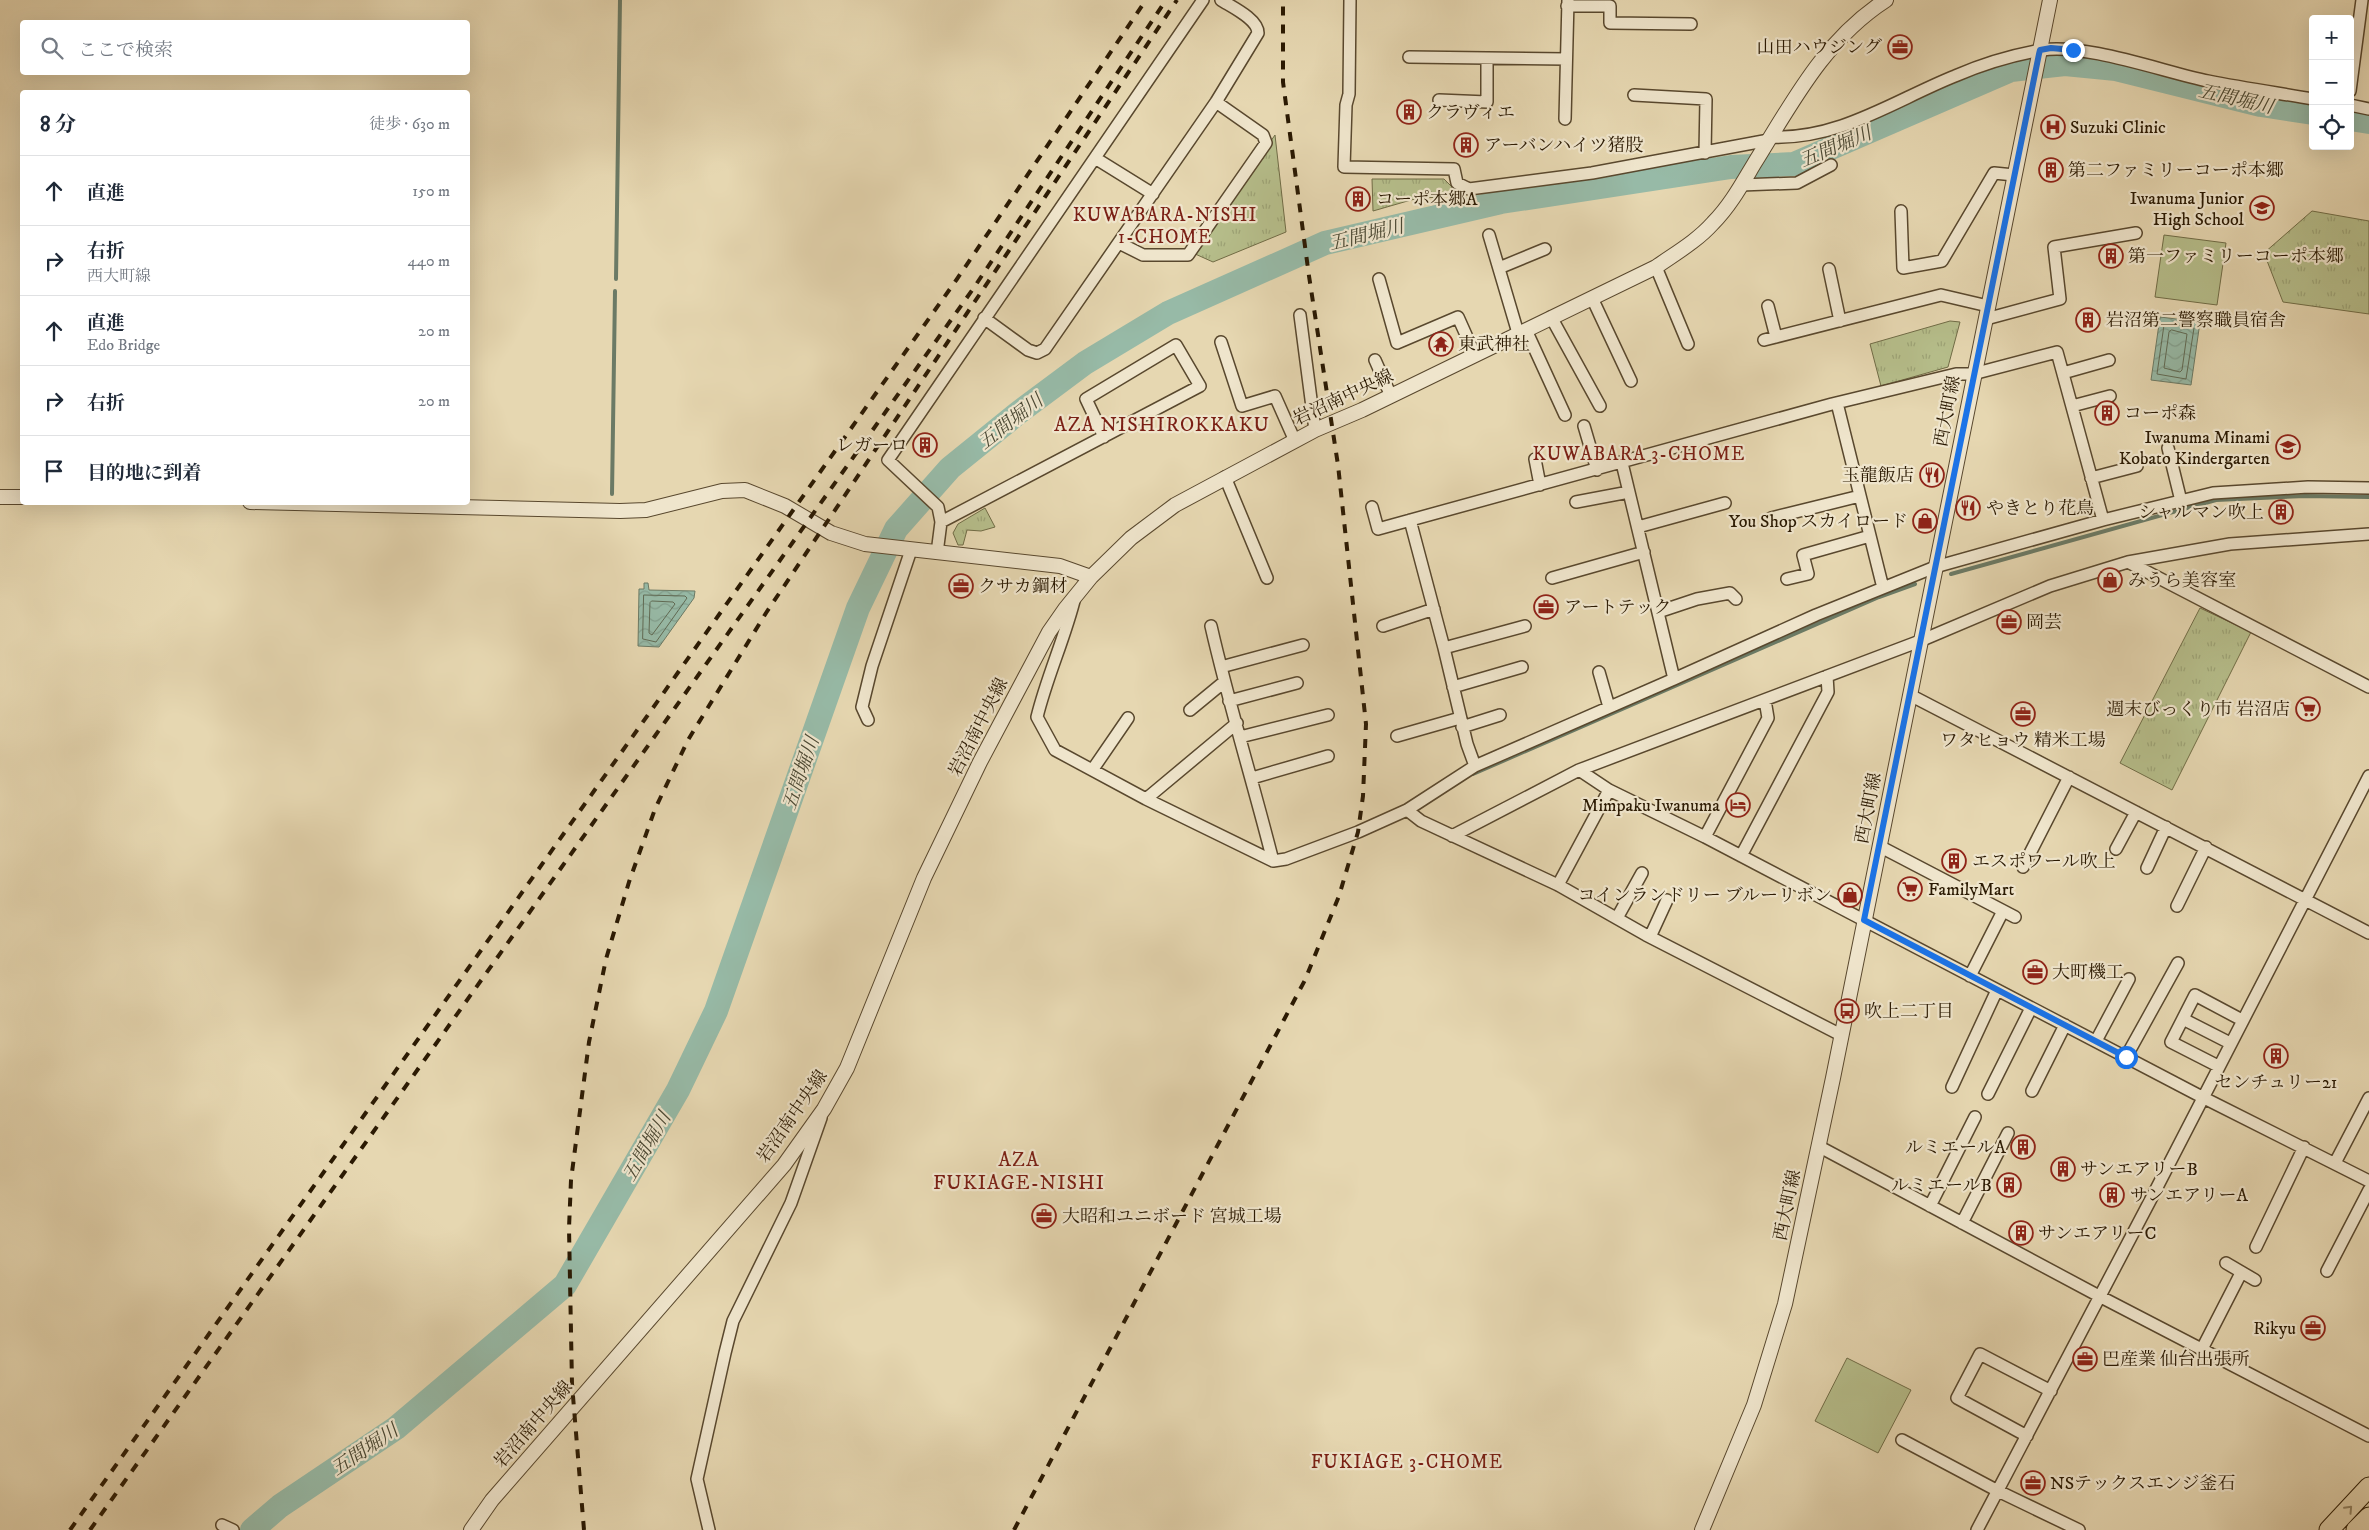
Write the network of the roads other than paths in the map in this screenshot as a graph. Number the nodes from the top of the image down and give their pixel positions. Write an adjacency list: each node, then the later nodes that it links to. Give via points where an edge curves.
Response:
1 (1202, 0): 23 (street)
2 (1221, 0): 17 (street, via 1253,22 1258,33)
3 (1350, 0): 22 (street, via 1344,166 1454,169 1457,183 1470,189 1592,173)
4 (1886, 0): 21 (street, via 1868,12 1824,56 1803,83)
5 (2050, 0): 9 (street)
6 (2362, 0): 13 (street)
7 (1567, 3): 8 (street, via 1610,6 1610,23); 12 (street)
8 (1691, 24)
9 (2040, 52): 15 (street, via 2054,49 2100,55 2208,81); 21 (street, via 1984,65 1955,76 1849,125 1815,134); 25 (street, 西大町線)
10 (1409, 57): 11 (street)
11 (1487, 58): 12 (street); 16 (street, via 1487,102)
12 (1566, 59): 20 (street)
13 (2354, 61)
14 (1634, 95): 22 (street, via 1706,99)
15 (2309, 98)
16 (1439, 100)
17 (1216, 102): 27 (street); 31 (street, via 1263,135 1266,143 1188,255 1143,255)
18 (2354, 106): 19 (street)
19 (2369, 109)
20 (1565, 120)
21 (1769, 140): 22 (street); 26 (street, 岩沼南中央線)
22 (1705, 153)
23 (1095, 158): 27 (street); 42 (street)
24 (1832, 165): 26 (street, via 1797,183)
25 (2014, 175): 28 (street, via 1994,173 1942,261 1903,268); 39 (street, 西大町線)
26 (1743, 182): 33 (street, 岩沼南中央線, via 1713,224)
27 (1152, 194): 31 (street)
28 (1901, 211)
29 (2136, 233): 39 (street, via 2054,247 2060,300)
30 (1489, 235): 34 (street)
31 (1119, 243): 42 (street, via 1045,349 1036,353 1028,350)
32 (1545, 249): 34 (street)
33 (1656, 267): 37 (street, 岩沼南中央線); 48 (street)
34 (1499, 268): 44 (street)
35 (1829, 269): 43 (street)
36 (1379, 279): 49 (street, via 1397,343 1458,317)
37 (1592, 298): 41 (street, 岩沼南中央線); 54 (street)
38 (1768, 306): 45 (street)
39 (1987, 312): 43 (street, via 1941,295); 53 (street, 西大町線)
40 (1300, 315): 62 (street)
41 (1551, 317): 44 (street, 岩沼南中央線); 58 (street)
42 (984, 318): 86 (street, via 888,460 938,508)
43 (1840, 321): 45 (street)
44 (1522, 332): 49 (street, 岩沼南中央線); 60 (street)
45 (1776, 337): 46 (street)
46 (1764, 340)
47 (1221, 342): 64 (street, via 1242,406 1275,396)
48 (1688, 344)
49 (1475, 355): 55 (street, 岩沼南中央線)
50 (1375, 360): 55 (street)
51 (2109, 360): 52 (street)
52 (2063, 372): 53 (street, via 2057,352); 59 (street)
53 (1973, 374): 57 (street, via 1956,374); 94 (street, 西大町線)
54 (1631, 381)
55 (1391, 396): 62 (street, 岩沼南中央線)
56 (2110, 396): 59 (street)
57 (1837, 403): 67 (street); 75 (street)
58 (1600, 406)
59 (2072, 406): 71 (street)
60 (1565, 415)
61 (1584, 426): 69 (street)
62 (1315, 430): 64 (street, 岩沼南中央線)
63 (1104, 437): 63 (street, via 1200,386 1176,346 1086,399); 86 (street)
64 (1295, 441): 70 (street, 岩沼南中央線)
65 (2168, 448): 78 (street)
66 (1535, 459): 72 (street)
67 (1622, 463): 69 (street); 74 (street)
68 (2137, 466): 71 (street)
69 (1597, 470): 72 (street)
70 (1225, 477): 95 (street, 岩沼南中央線, via 1175,505 1131,538); 96 (street)
71 (2091, 478): 85 (street)
72 (1540, 485): 84 (street)
73 (2369, 488): 78 (street, via 2308,487 2213,493)
74 (1629, 492): 79 (street); 87 (street)
75 (1860, 496): 83 (street); 89 (street)
76 (0, 497): 77 (street)
77 (20, 497)
78 (2181, 501): 85 (street)
79 (1576, 502)
80 (1725, 503): 87 (street)
81 (373, 505): 90 (street, via 646,510 722,491 745,490 785,506 831,534 865,544)
82 (1372, 507): 84 (street, via 1378,528)
83 (1771, 518)
84 (1410, 520): 102 (street)
85 (2103, 520): 94 (street)
86 (941, 522): 92 (street)
87 (1638, 526): 91 (street)
88 (2369, 534): 93 (street, via 2230,544)
89 (1870, 536): 98 (street, via 1803,555 1808,574); 99 (street)
90 (907, 549): 92 (street); 127 (street, via 862,707)
91 (1644, 552): 97 (street); 103 (street)
92 (937, 553): 95 (street, via 1060,566)
93 (2128, 562): 107 (street, via 2050,586); 118 (street)
94 (1935, 567): 99 (street); 107 (street, 西大町線)
95 (1091, 577): 100 (street, 岩沼南中央線)
96 (1267, 578)
97 (1552, 578)
98 (1787, 579)
99 (1883, 588): 114 (street)
100 (1076, 596): 134 (street, via 1036,717 1055,750); 183 (street, 岩沼南中央線, via 1049,632 980,762 924,878 848,1068)
101 (1736, 599): 103 (street, via 1730,593)
102 (1434, 609): 105 (street); 109 (street)
103 (1658, 612): 114 (street)
104 (1211, 626): 110 (street)
105 (1383, 626)
106 (1524, 626): 109 (street)
107 (1920, 641): 113 (street); 119 (street, 西大町線)
108 (1302, 645): 110 (street)
109 (1444, 648): 117 (street)
110 (1221, 667): 115 (street)
111 (1522, 667): 117 (street)
112 (1599, 672): 122 (street)
113 (1827, 676): 120 (street); 150 (street, via 1828,692)
114 (1674, 679): 122 (street)
115 (1224, 682): 121 (street); 123 (street)
116 (1297, 682): 121 (street)
117 (1453, 687): 128 (street)
118 (2369, 687)
119 (1910, 695): 138 (street); 147 (street, 西大町線)
120 (1766, 700): 135 (street); 146 (street, via 1768,718)
121 (1229, 701): 129 (street)
122 (1609, 708): 133 (street)
123 (1190, 710)
124 (1328, 715): 130 (street)
125 (1500, 715): 128 (street)
126 (1128, 718): 134 (street)
127 (868, 720)
128 (1461, 722): 131 (street); 133 (street)
129 (1236, 723): 130 (street); 140 (street)
130 (1240, 736): 137 (street)
131 (1397, 736)
132 (1328, 756): 137 (street)
133 (1475, 766): 141 (street)
134 (1093, 770): 140 (street)
135 (1579, 770): 139 (street); 145 (street)
136 (2369, 776): 156 (street)
137 (1252, 778): 151 (street)
138 (2072, 779): 142 (street); 143 (street); 152 (street)
139 (1609, 790): 146 (street); 155 (street)
140 (1146, 798): 151 (street)
141 (1407, 810): 145 (street, via 1421,821); 151 (street, via 1286,860)
142 (2136, 812): 144 (street); 149 (street)
143 (2052, 825)
144 (2166, 827): 148 (street); 153 (street)
145 (1452, 836): 155 (street)
146 (1705, 837): 150 (street)
147 (1879, 846): 159 (street); 162 (street, 西大町線)
148 (2206, 847): 156 (street); 158 (street)
149 (2116, 849)
150 (1741, 856): 162 (street)
151 (1273, 861)
152 (2023, 867)
153 (2147, 868)
154 (1642, 873): 161 (street)
155 (1558, 885): 161 (street)
156 (2304, 898): 163 (street); 171 (street)
157 (1667, 900): 164 (street)
158 (2177, 906)
159 (2003, 911): 160 (street); 166 (street)
160 (2015, 917)
161 (1617, 918): 164 (street)
162 (1864, 920): 166 (street); 173 (street, 西大町線)
163 (2369, 932)
164 (1650, 937): 173 (street)
165 (2178, 963): 176 (street)
166 (1970, 976): 168 (street)
167 (2129, 980): 174 (street)
168 (1997, 990): 169 (street); 178 (street)
169 (2031, 1008): 172 (street); 180 (street)
170 (2183, 1019): 171 (street, via 2195,995); 175 (street); 177 (street, via 2171,1042)
171 (2242, 1020): 175 (street)
172 (2065, 1025): 174 (street); 179 (street)
173 (1841, 1035): 186 (street, 西大町線)
174 (2096, 1042): 176 (street)
175 (2230, 1043): 177 (street)
176 (2126, 1057): 181 (street)
177 (2218, 1066): 181 (street)
178 (1952, 1087)
179 (2032, 1091)
180 (1988, 1094)
181 (2202, 1097): 187 (street); 197 (street)
182 (2369, 1098): 188 (street)
183 (824, 1109): 208 (street, 岩沼南中央線, via 784,1165 492,1500); 209 (street, via 791,1203 733,1321 697,1479)
184 (1975, 1117): 190 (street)
185 (2008, 1133): 191 (street)
186 (1818, 1146): 190 (street); 210 (street, 西大町線, via 1782,1314 1754,1405)
187 (2304, 1147): 188 (street); 192 (street)
188 (2335, 1163): 189 (street)
189 (2368, 1181): 194 (street)
190 (1930, 1206): 191 (street)
191 (1962, 1223): 197 (street)
192 (2256, 1247)
193 (2226, 1263): 195 (street)
194 (2327, 1271)
195 (2241, 1273): 196 (street); 198 (street)
196 (2255, 1280)
197 (2099, 1296): 198 (street); 199 (street)
198 (2202, 1349): 201 (street)
199 (2050, 1391): 200 (street); 200 (street, via 1980,1354 1957,1398)
200 (2027, 1436): 204 (street)
201 (2369, 1436)
202 (1902, 1440): 204 (street)
203 (2369, 1487): 213 (highway, one-way to 203)
204 (1998, 1491): 211 (street); 212 (street)
205 (2369, 1517): 214 (highway)
206 (222, 1524): 207 (street)
207 (233, 1530)
208 (471, 1530)
209 (709, 1530)
210 (1702, 1530)
211 (1977, 1530)
212 (2079, 1530)
213 (2329, 1530)
214 (2356, 1530)

